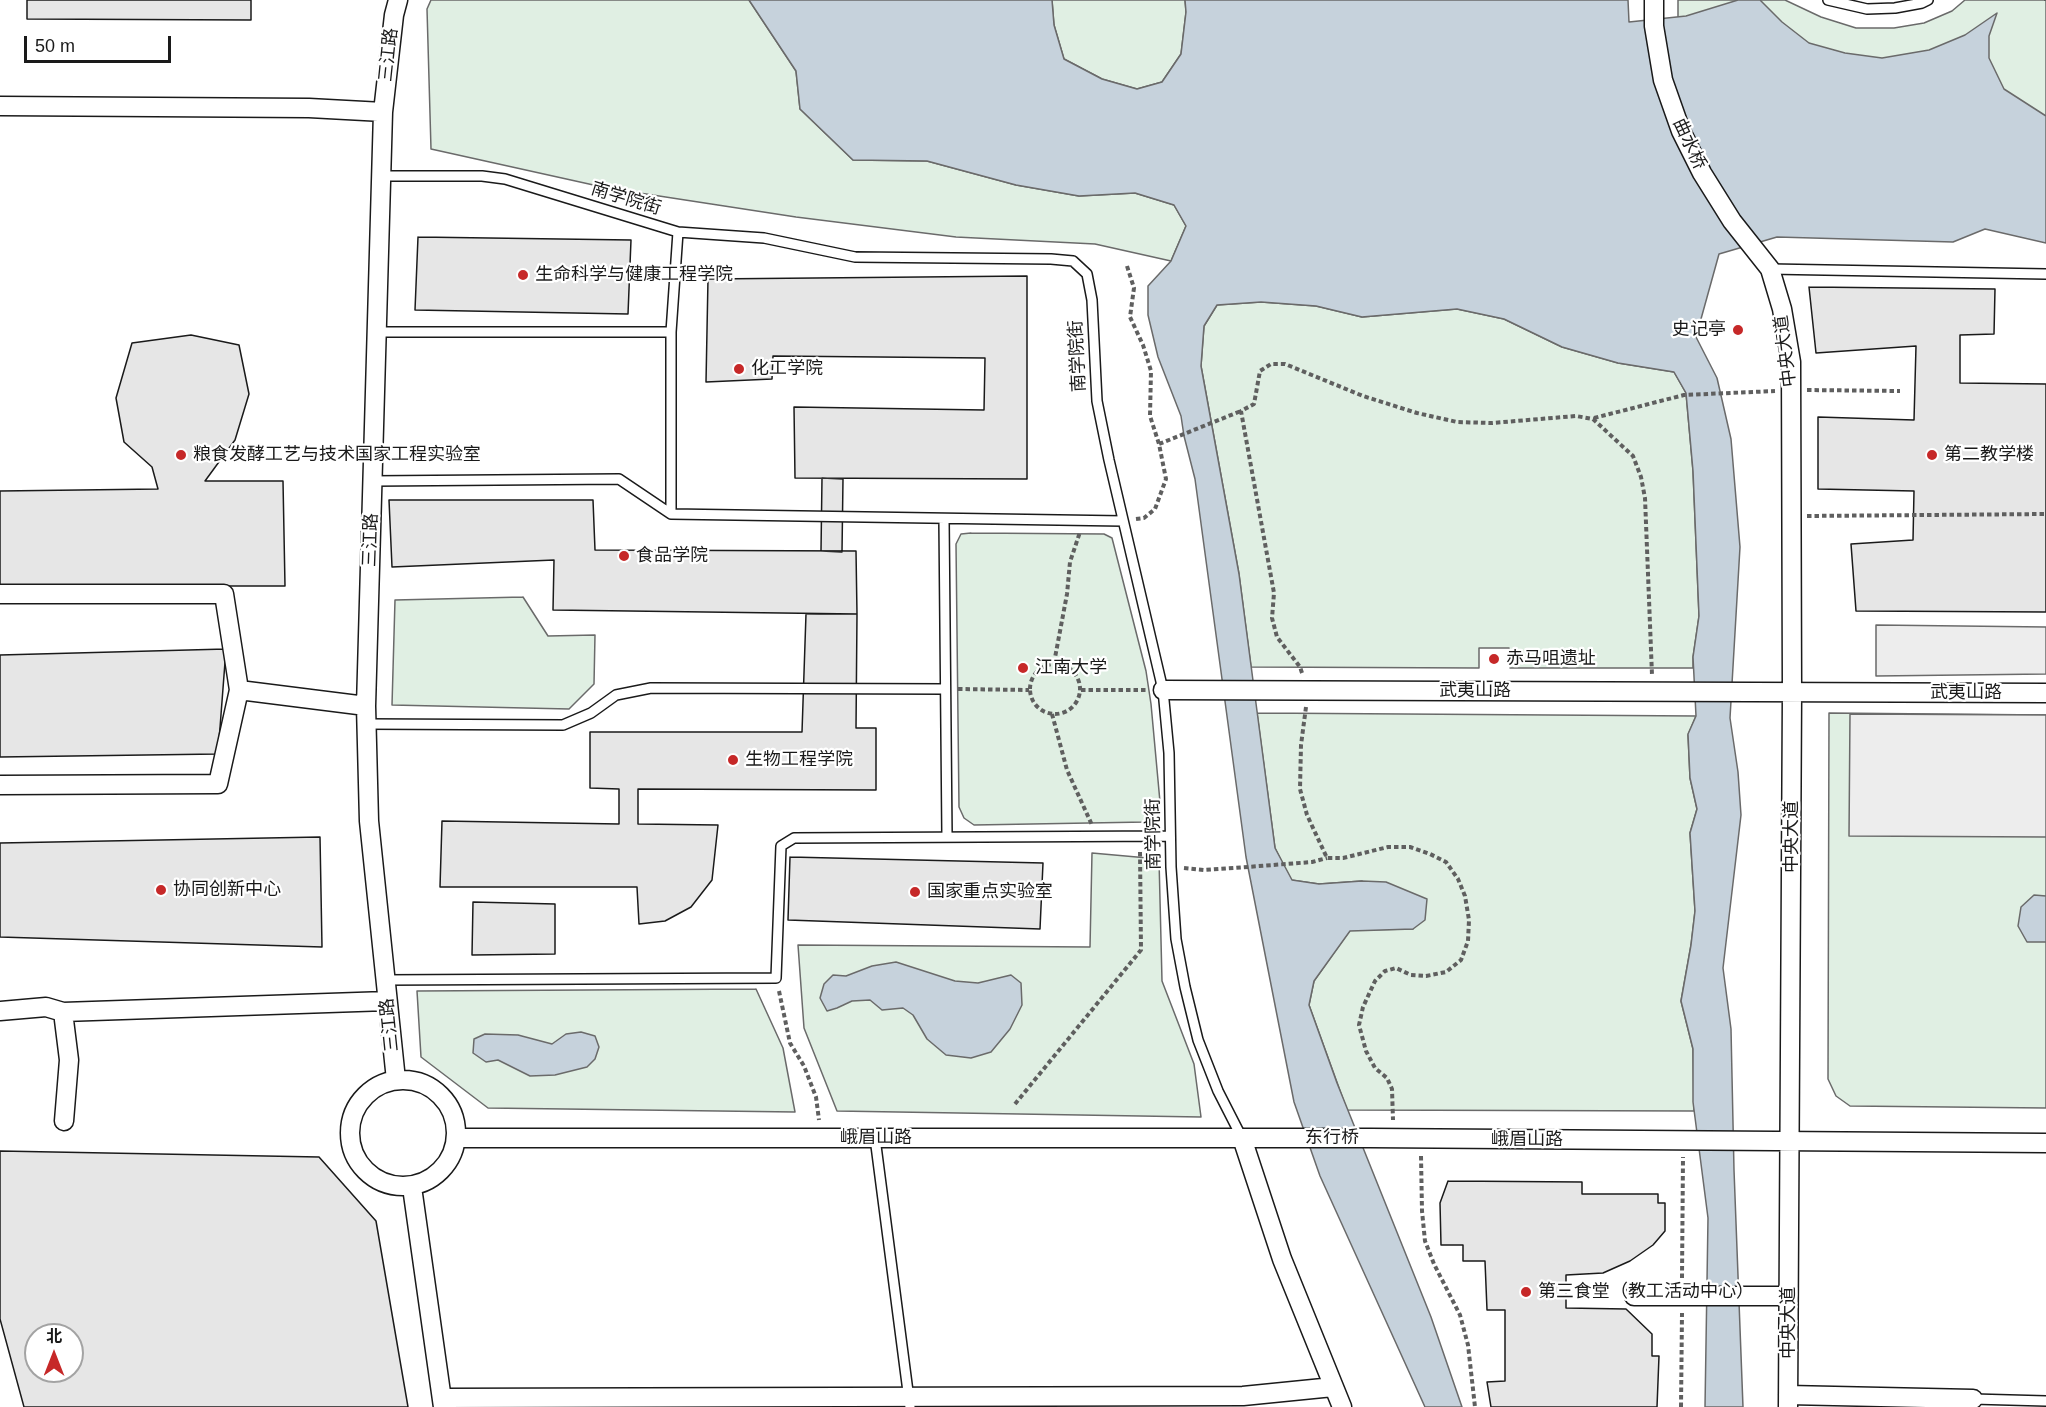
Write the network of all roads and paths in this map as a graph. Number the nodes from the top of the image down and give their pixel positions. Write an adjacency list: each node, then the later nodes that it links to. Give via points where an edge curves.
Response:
1 (398, 0): 6 (street, 三江路)
2 (1654, 0): 10 (street, 曲水桥, via 1663,80 1681,131 1732,221)
3 (1828, 0): 4 (lane, via 1867,9 1895,8)
4 (1928, 0)
5 (0, 106): 6 (street)
6 (383, 112): 7 (street, 三江路)
7 (381, 176): 8 (lane, 南学院街, via 506,179); 12 (street, 三江路)
8 (678, 232): 13 (lane); 25 (lane, 南学院街, via 764,238 855,257 1073,261 1087,274 1097,401)
9 (1127, 266): 18 (path, via 1134,288 1130,317 1151,371 1150,416)
10 (1770, 269): 11 (lane); 14 (street, 中央大道, via 1782,309)
11 (2046, 274)
12 (377, 332): 13 (lane); 19 (street, 三江路)
13 (671, 332): 20 (lane)
14 (1792, 391): 15 (path); 17 (path, via 1684,395); 22 (street, 中央大道)
15 (1900, 391)
16 (1241, 411): 17 (path, via 1254,404 1260,371 1271,364 1285,364 1363,396 1457,422 1576,416); 18 (path); 33 (path, via 1274,593 1272,618 1277,637 1300,667)
17 (1593, 419): 34 (path, via 1633,456 1641,477)
18 (1159, 444): 25 (path, via 1166,479 1155,509 1144,518)
19 (373, 481): 20 (lane, via 619,479); 38 (street, 三江路)
20 (671, 514): 23 (lane)
21 (2046, 514): 22 (path)
22 (1791, 516): 35 (street, 中央大道)
23 (944, 519): 24 (lane); 28 (lane)
24 (1083, 520): 25 (lane); 27 (path, via 1070,562)
25 (1123, 521): 32 (lane, 南学院街)
26 (0, 594): 29 (street, via 224,594)
27 (1054, 663): 30 (path, via 1034,674); 31 (path, via 1070,668)
28 (945, 689): 30 (path); 38 (lane, via 651,688 616,696 563,725); 41 (lane)
29 (238, 690): 38 (street); 39 (street, via 218,784)
30 (1029, 690): 37 (path, via 1036,706)
31 (1081, 690): 32 (path); 37 (path, via 1071,709)
32 (1163, 690): 33 (street, 武夷山路); 40 (lane, 南学院街)
33 (1307, 690): 34 (street, 武夷山路); 44 (path, via 1300,789 1306,814)
34 (1653, 692): 35 (street, 武夷山路)
35 (1792, 693): 36 (street, 武夷山路); 63 (street, 中央大道)
36 (2046, 693)
37 (1052, 714): 42 (path, via 1066,770)
38 (367, 715): 47 (street, 三江路, via 369,821)
39 (0, 785)
40 (1170, 836): 43 (lane); 45 (lane, 南学院街)
41 (947, 837): 42 (lane); 46 (lane, via 794,838 781,846)
42 (1097, 837): 43 (lane)
43 (1139, 837): 52 (path, via 1141,950)
44 (1327, 858): 45 (path, via 1204,870); 60 (path, via 1410,847 1446,862 1465,896 1468,940 1461,960 1446,972 1426,976 1396,968 1385,971 1375,981 1363,1007 1359,1025 1366,1051 1392,1089)
45 (1171, 867): 57 (lane, 南学院街, via 1176,939 1198,1040)
46 (776, 978): 47 (lane); 55 (path, via 790,1043 804,1065 816,1097)
47 (385, 980): 48 (street, 三江路)
48 (387, 1001): 50 (street); 51 (street, 三江路)
49 (0, 1011): 50 (street, via 46,1007)
50 (63, 1012): 53 (street, via 69,1060)
51 (396, 1080): 54 (street, via 420,1082 441,1094 454,1115); 65 (street, via 380,1085 360,1101 350,1124 350,1141 365,1171 379,1181)
52 (1015, 1104)
53 (64, 1121)
54 (458, 1138): 55 (street, 峨眉山路); 65 (street, via 450,1161 434,1178)
55 (822, 1138): 56 (street, 峨眉山路)
56 (875, 1138): 57 (street, 峨眉山路); 73 (lane)
57 (1242, 1138): 58 (street, 峨眉山路); 69 (street, via 1282,1258)
58 (1294, 1138): 59 (street, 东行桥)
59 (1370, 1138): 60 (street, 峨眉山路)
60 (1393, 1139): 61 (street, 峨眉山路)
61 (1421, 1139): 62 (street, 峨眉山路); 76 (path, via 1425,1241 1460,1316 1468,1345)
62 (1683, 1141): 63 (street, 峨眉山路); 67 (path)
63 (1791, 1141): 64 (street); 68 (street, 中央大道)
64 (2046, 1143)
65 (412, 1186): 72 (street)
66 (1634, 1296): 67 (street)
67 (1682, 1296): 68 (street); 77 (path)
68 (1788, 1296): 70 (street, 中央大道)
69 (1334, 1387): 73 (street, via 1243,1396); 75 (street)
70 (1788, 1401): 74 (street)
71 (2046, 1401): 74 (lane)
72 (443, 1402): 73 (street)
73 (910, 1402)
74 (1973, 1403)
75 (1342, 1407)
76 (1475, 1407)
77 (1681, 1407)

